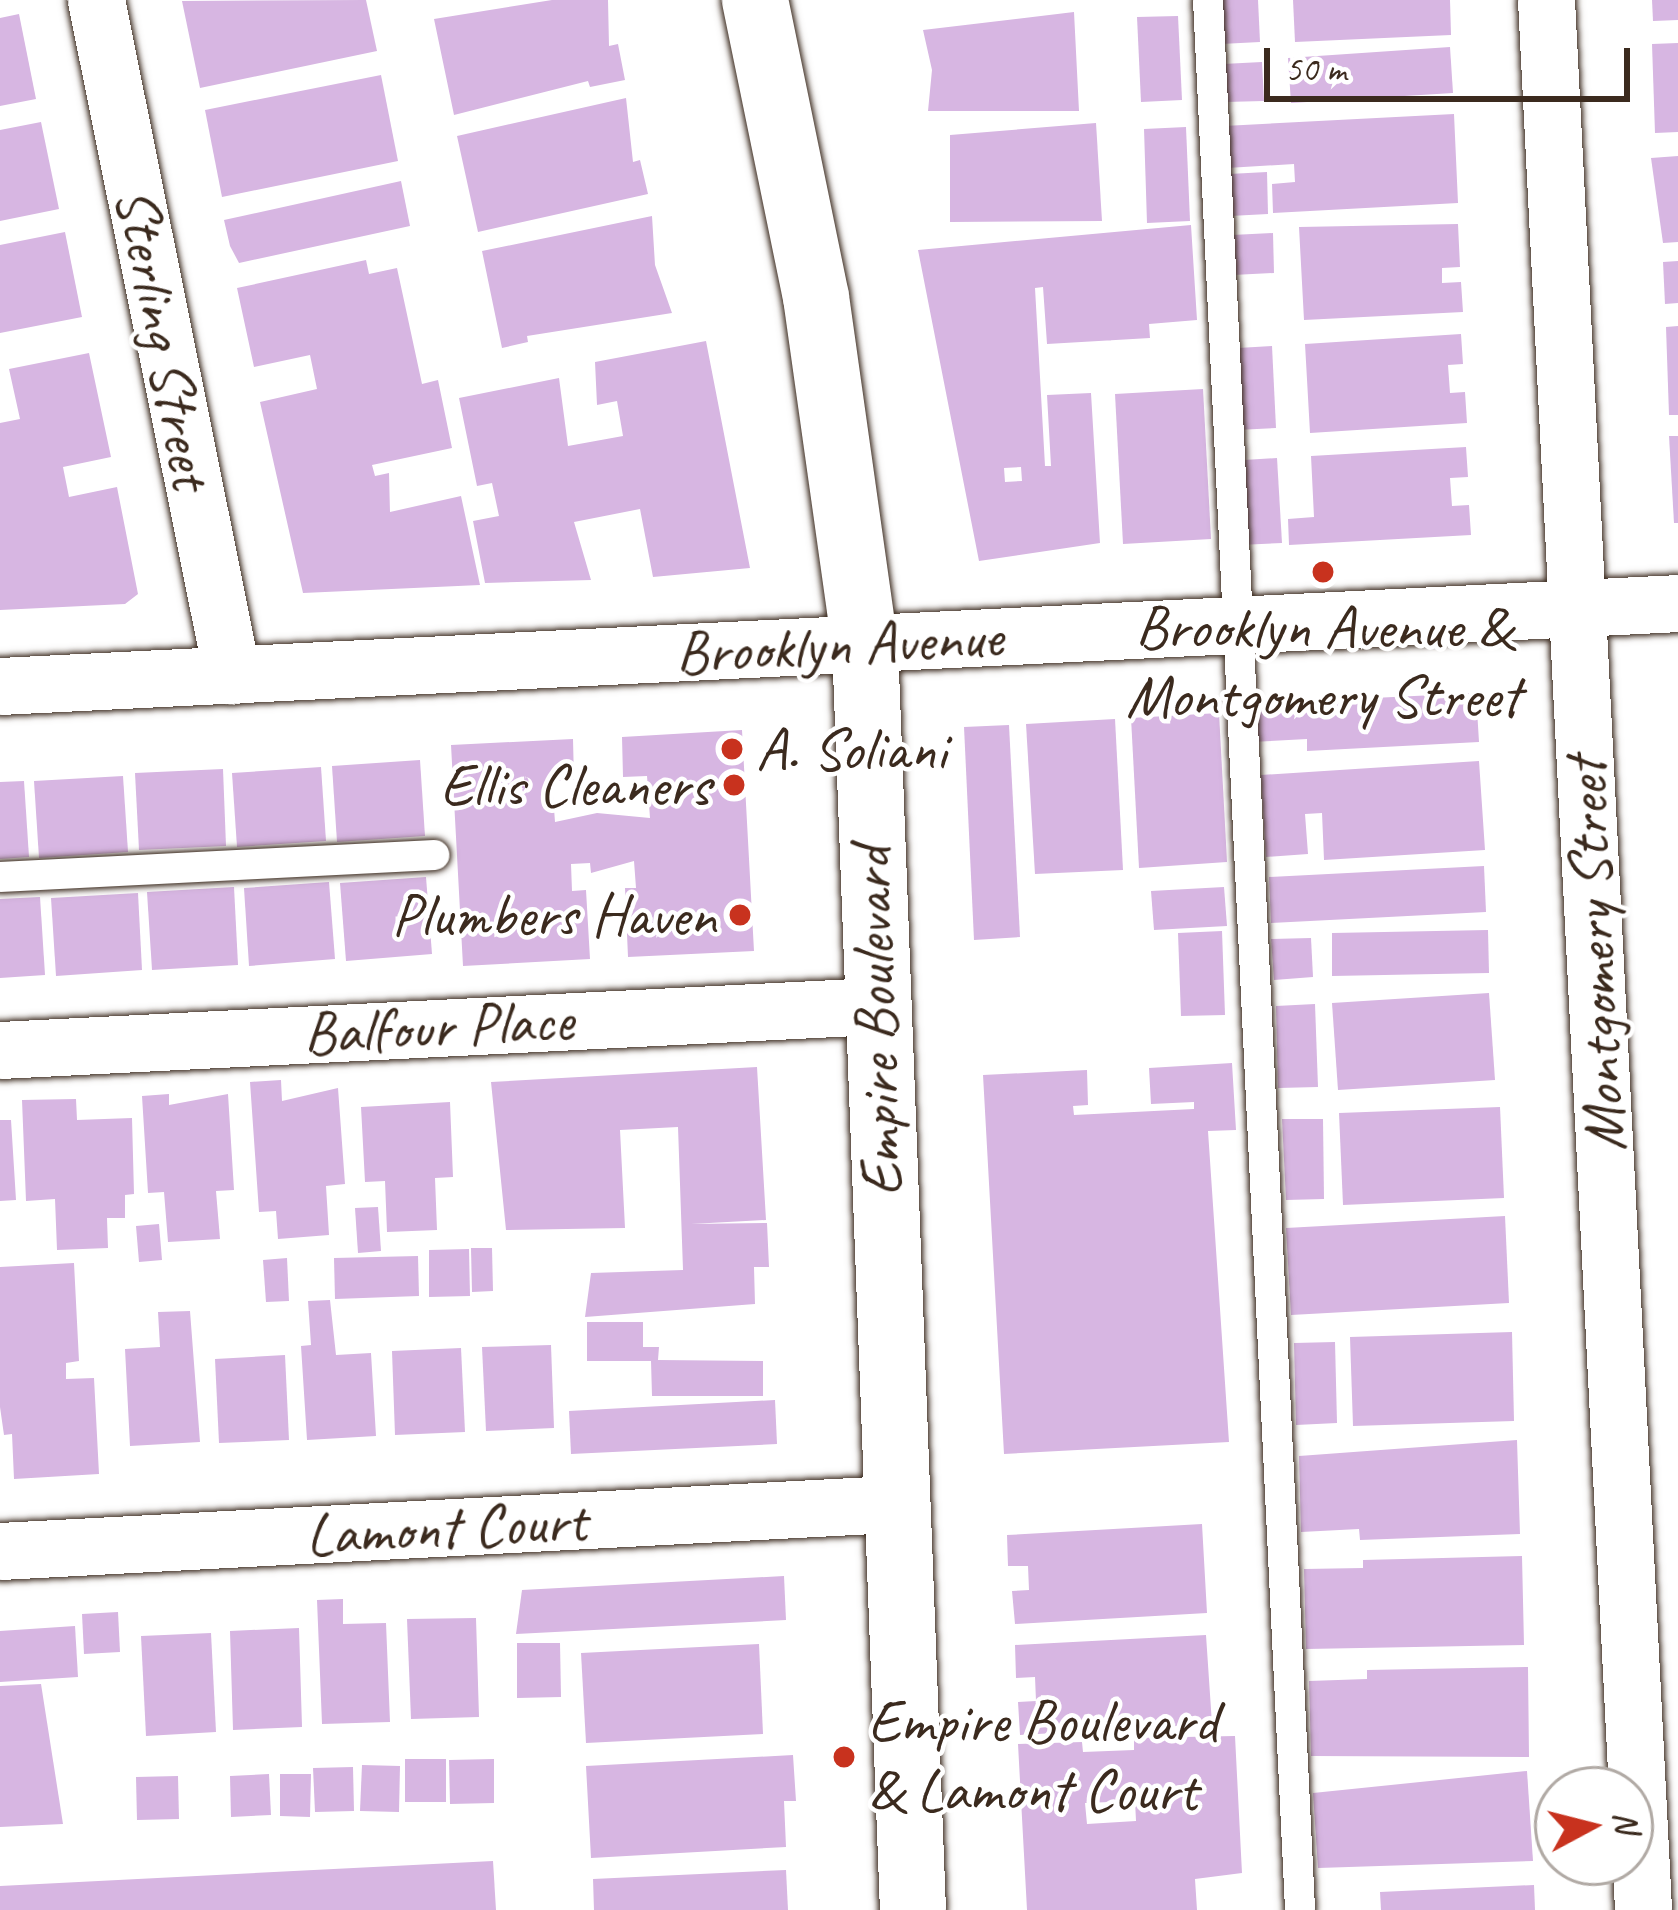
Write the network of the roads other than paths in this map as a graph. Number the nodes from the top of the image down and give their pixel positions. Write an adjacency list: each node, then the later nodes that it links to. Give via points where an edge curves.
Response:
1 (96, 0): 9 (street, Sterling Street)
2 (755, 0): 8 (main road, Empire Boulevard, via 816,297)
3 (1208, 0): 7 (lane)
4 (1546, 0): 6 (street, Montgomery Street)
5 (1678, 603): 6 (street, Brooklyn Avenue)
6 (1578, 608): 7 (street, Brooklyn Avenue); 19 (street, Montgomery Street)
7 (1236, 624): 8 (street, Brooklyn Avenue); 18 (lane)
8 (865, 644): 9 (street, Brooklyn Avenue); 13 (main road, Empire Boulevard)
9 (232, 675): 10 (street, Brooklyn Avenue)
10 (0, 686)
11 (434, 855): 12 (lane)
12 (0, 878)
13 (875, 1006): 14 (street, Balfour Place); 15 (main road, Empire Boulevard)
14 (0, 1049)
15 (892, 1504): 16 (street, Lamont Court); 17 (main road, Empire Boulevard)
16 (0, 1551)
17 (913, 1910)
18 (1300, 1910)
19 (1643, 1910)

